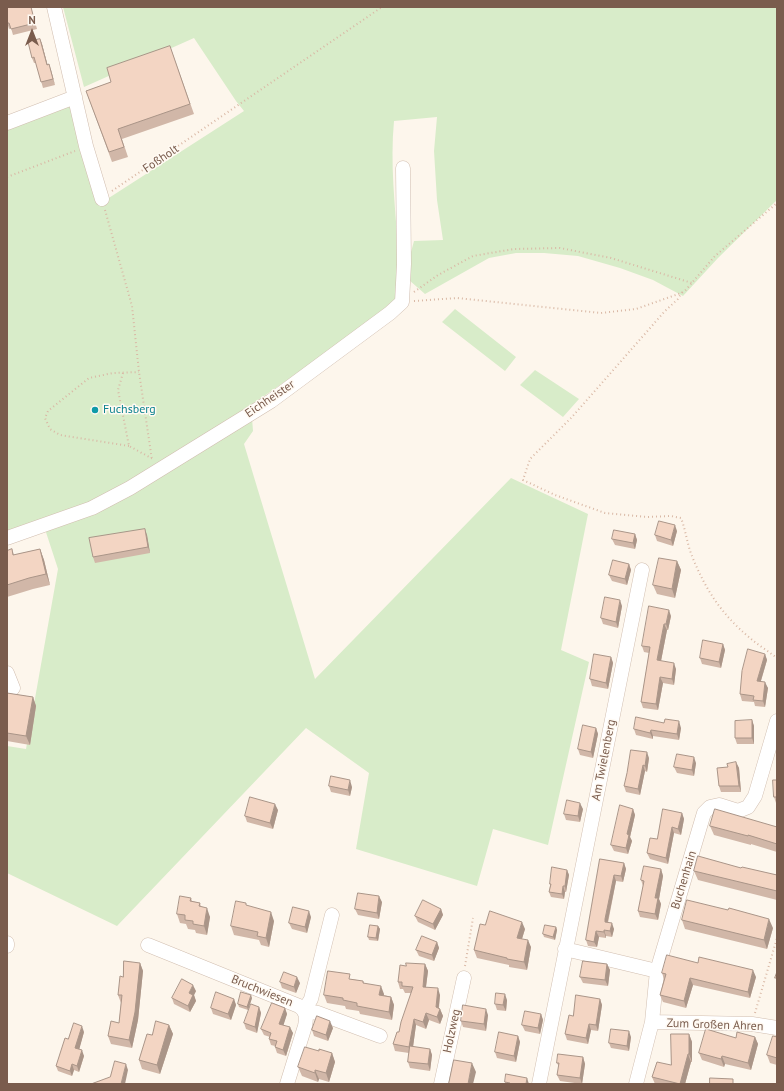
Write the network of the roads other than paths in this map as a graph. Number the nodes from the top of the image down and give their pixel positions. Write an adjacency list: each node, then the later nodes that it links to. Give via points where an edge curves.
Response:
1 (54, 7): 2 (street)
2 (75, 97): 3 (street); 5 (street, via 86,146)
3 (7, 123)
4 (403, 168): 6 (street, Eichheister, via 402,302 390,314 271,401 130,488 92,508)
5 (102, 198)
6 (7, 538)
7 (642, 570): 13 (street, Am Twielenberg)
8 (7, 673): 9 (street)
9 (13, 688)
10 (777, 721): 14 (street, Buchenhain, via 755,796 748,807 738,811 719,805 710,807 704,813)
11 (332, 915): 16 (street, via 311,999)
12 (148, 945): 16 (street, Bruchwiesen, via 300,1006)
13 (566, 950): 14 (street); 22 (street, Am Twielenberg)
14 (657, 971): 17 (street, Buchenhain)
15 (464, 978): 21 (street, Holzweg)
16 (304, 1011): 19 (street, via 318,1013); 20 (street, Bruchwiesen, via 305,1026)
17 (652, 1022): 18 (street, Zum Großen Ahren, via 752,1024); 23 (street, Buchenhain)
18 (777, 1028)
19 (380, 1036)
20 (287, 1084)
21 (441, 1084)
22 (539, 1084)
23 (636, 1084)

